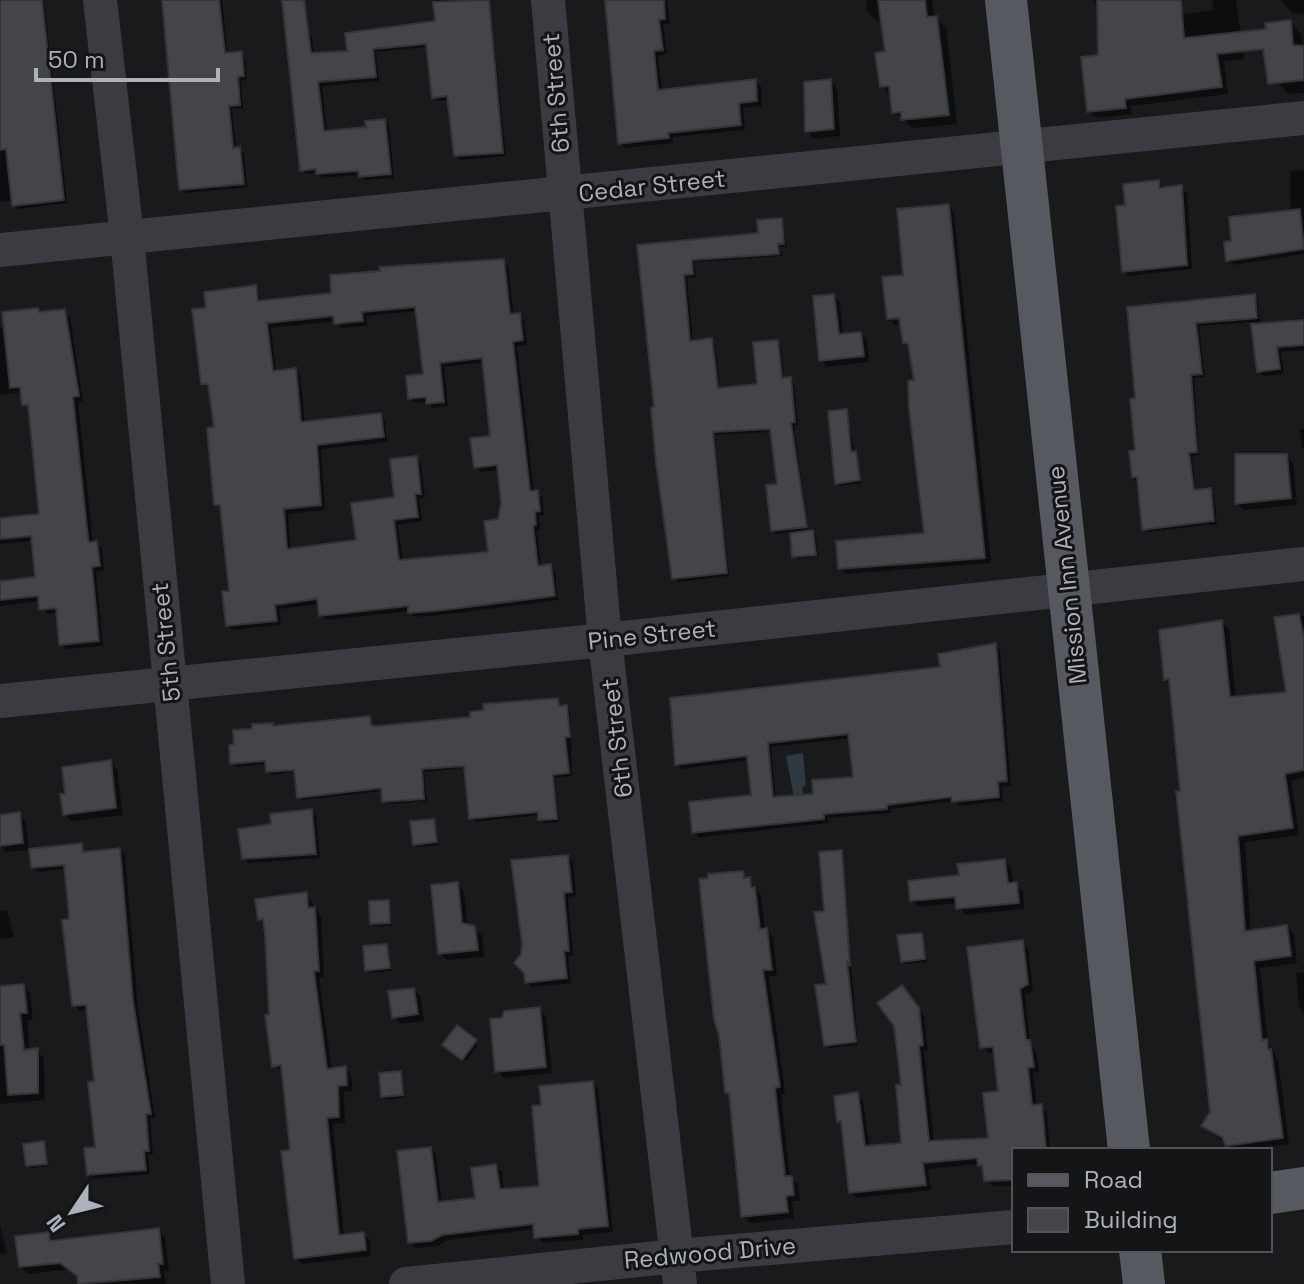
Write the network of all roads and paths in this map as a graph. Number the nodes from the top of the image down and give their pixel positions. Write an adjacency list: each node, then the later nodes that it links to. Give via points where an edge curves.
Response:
1 (100, 0): 7 (street, 5th Street)
2 (548, 0): 6 (street, 6th Street)
3 (1006, 0): 5 (main road, Mission Inn Avenue)
4 (1304, 118): 5 (street, Cedar Street)
5 (1021, 149): 6 (street, Cedar Street); 10 (main road, Mission Inn Avenue)
6 (566, 194): 7 (street, Cedar Street); 11 (street, 6th Street)
7 (127, 237): 8 (street, Cedar Street); 12 (street, 5th Street)
8 (0, 250)
9 (1304, 564): 10 (street, Pine Street)
10 (1069, 590): 11 (street, Pine Street); 14 (main road, Mission Inn Avenue)
11 (605, 640): 12 (street, Pine Street); 21 (street, 6th Street)
12 (170, 682): 13 (street, Pine Street); 22 (street, 5th Street)
13 (0, 701)
14 (1129, 1148)
15 (1304, 1188): 16 (main road)
16 (1272, 1193)
17 (1304, 1215): 18 (main road)
18 (1272, 1219)
19 (1012, 1227): 21 (street, Redwood Drive)
20 (1140, 1252): 24 (main road)
21 (678, 1270): 23 (street, Redwood Drive)
22 (228, 1284)
23 (406, 1284)
24 (1144, 1284)

